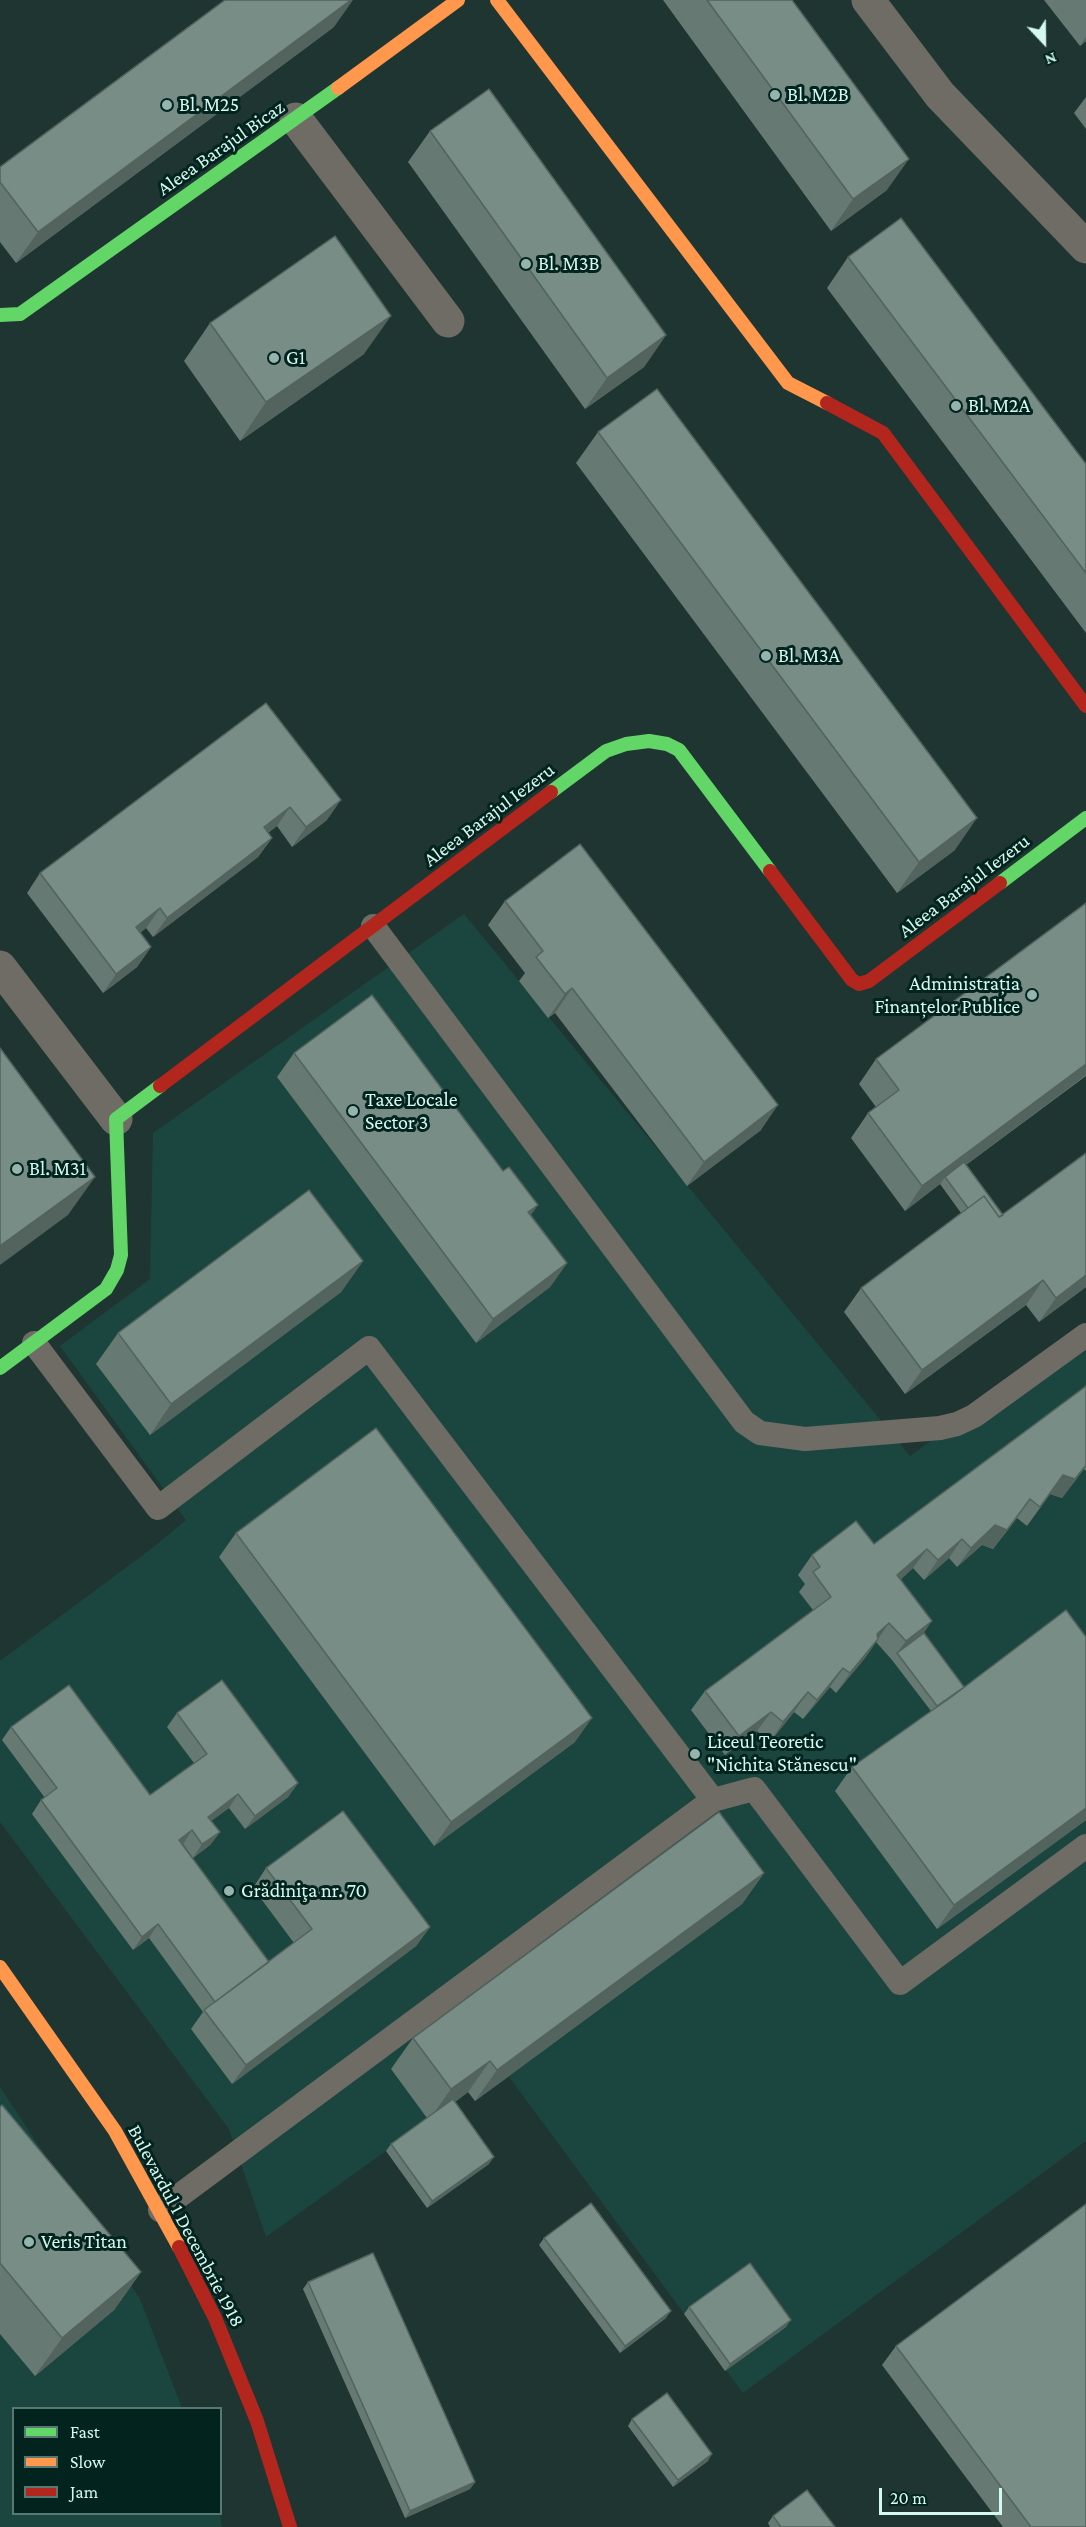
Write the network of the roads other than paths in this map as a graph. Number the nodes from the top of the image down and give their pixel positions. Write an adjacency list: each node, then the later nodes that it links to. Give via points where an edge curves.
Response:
1 (458, 0): 4 (street, Aleea Barajul Bicaz)
2 (497, 0): 9 (street, via 789,383 883,433)
3 (868, 0): 5 (street, via 940,95)
4 (296, 118): 6 (street, Aleea Barajul Bicaz); 7 (street)
5 (1086, 247)
6 (10, 314): 8 (lane)
7 (448, 321)
8 (0, 330)
9 (1086, 706)
10 (1086, 818): 11 (street, Aleea Barajul Iezeru, via 869,981 859,984 852,980 679,750 649,741 626,744 606,751)
11 (374, 926): 13 (street, Aleea Barajul Iezeru); 14 (lane, via 744,1422 760,1433 805,1440 957,1424 974,1416)
12 (0, 966): 13 (street)
13 (116, 1119): 15 (street, via 121,1255 117,1270 105,1289)
14 (1086, 1335)
15 (33, 1343): 16 (street); 17 (lane, via 159,1508 369,1348)
16 (0, 1368)
17 (713, 1800): 18 (lane, via 754,1789 900,1983); 20 (lane)
18 (1086, 1846)
19 (0, 1967): 20 (street, Bulevardul 1 Decembrie 1918, via 115,2131)
20 (160, 2210): 21 (street, Bulevardul 1 Decembrie 1918, via 215,2318 238,2374)
21 (290, 2527)

